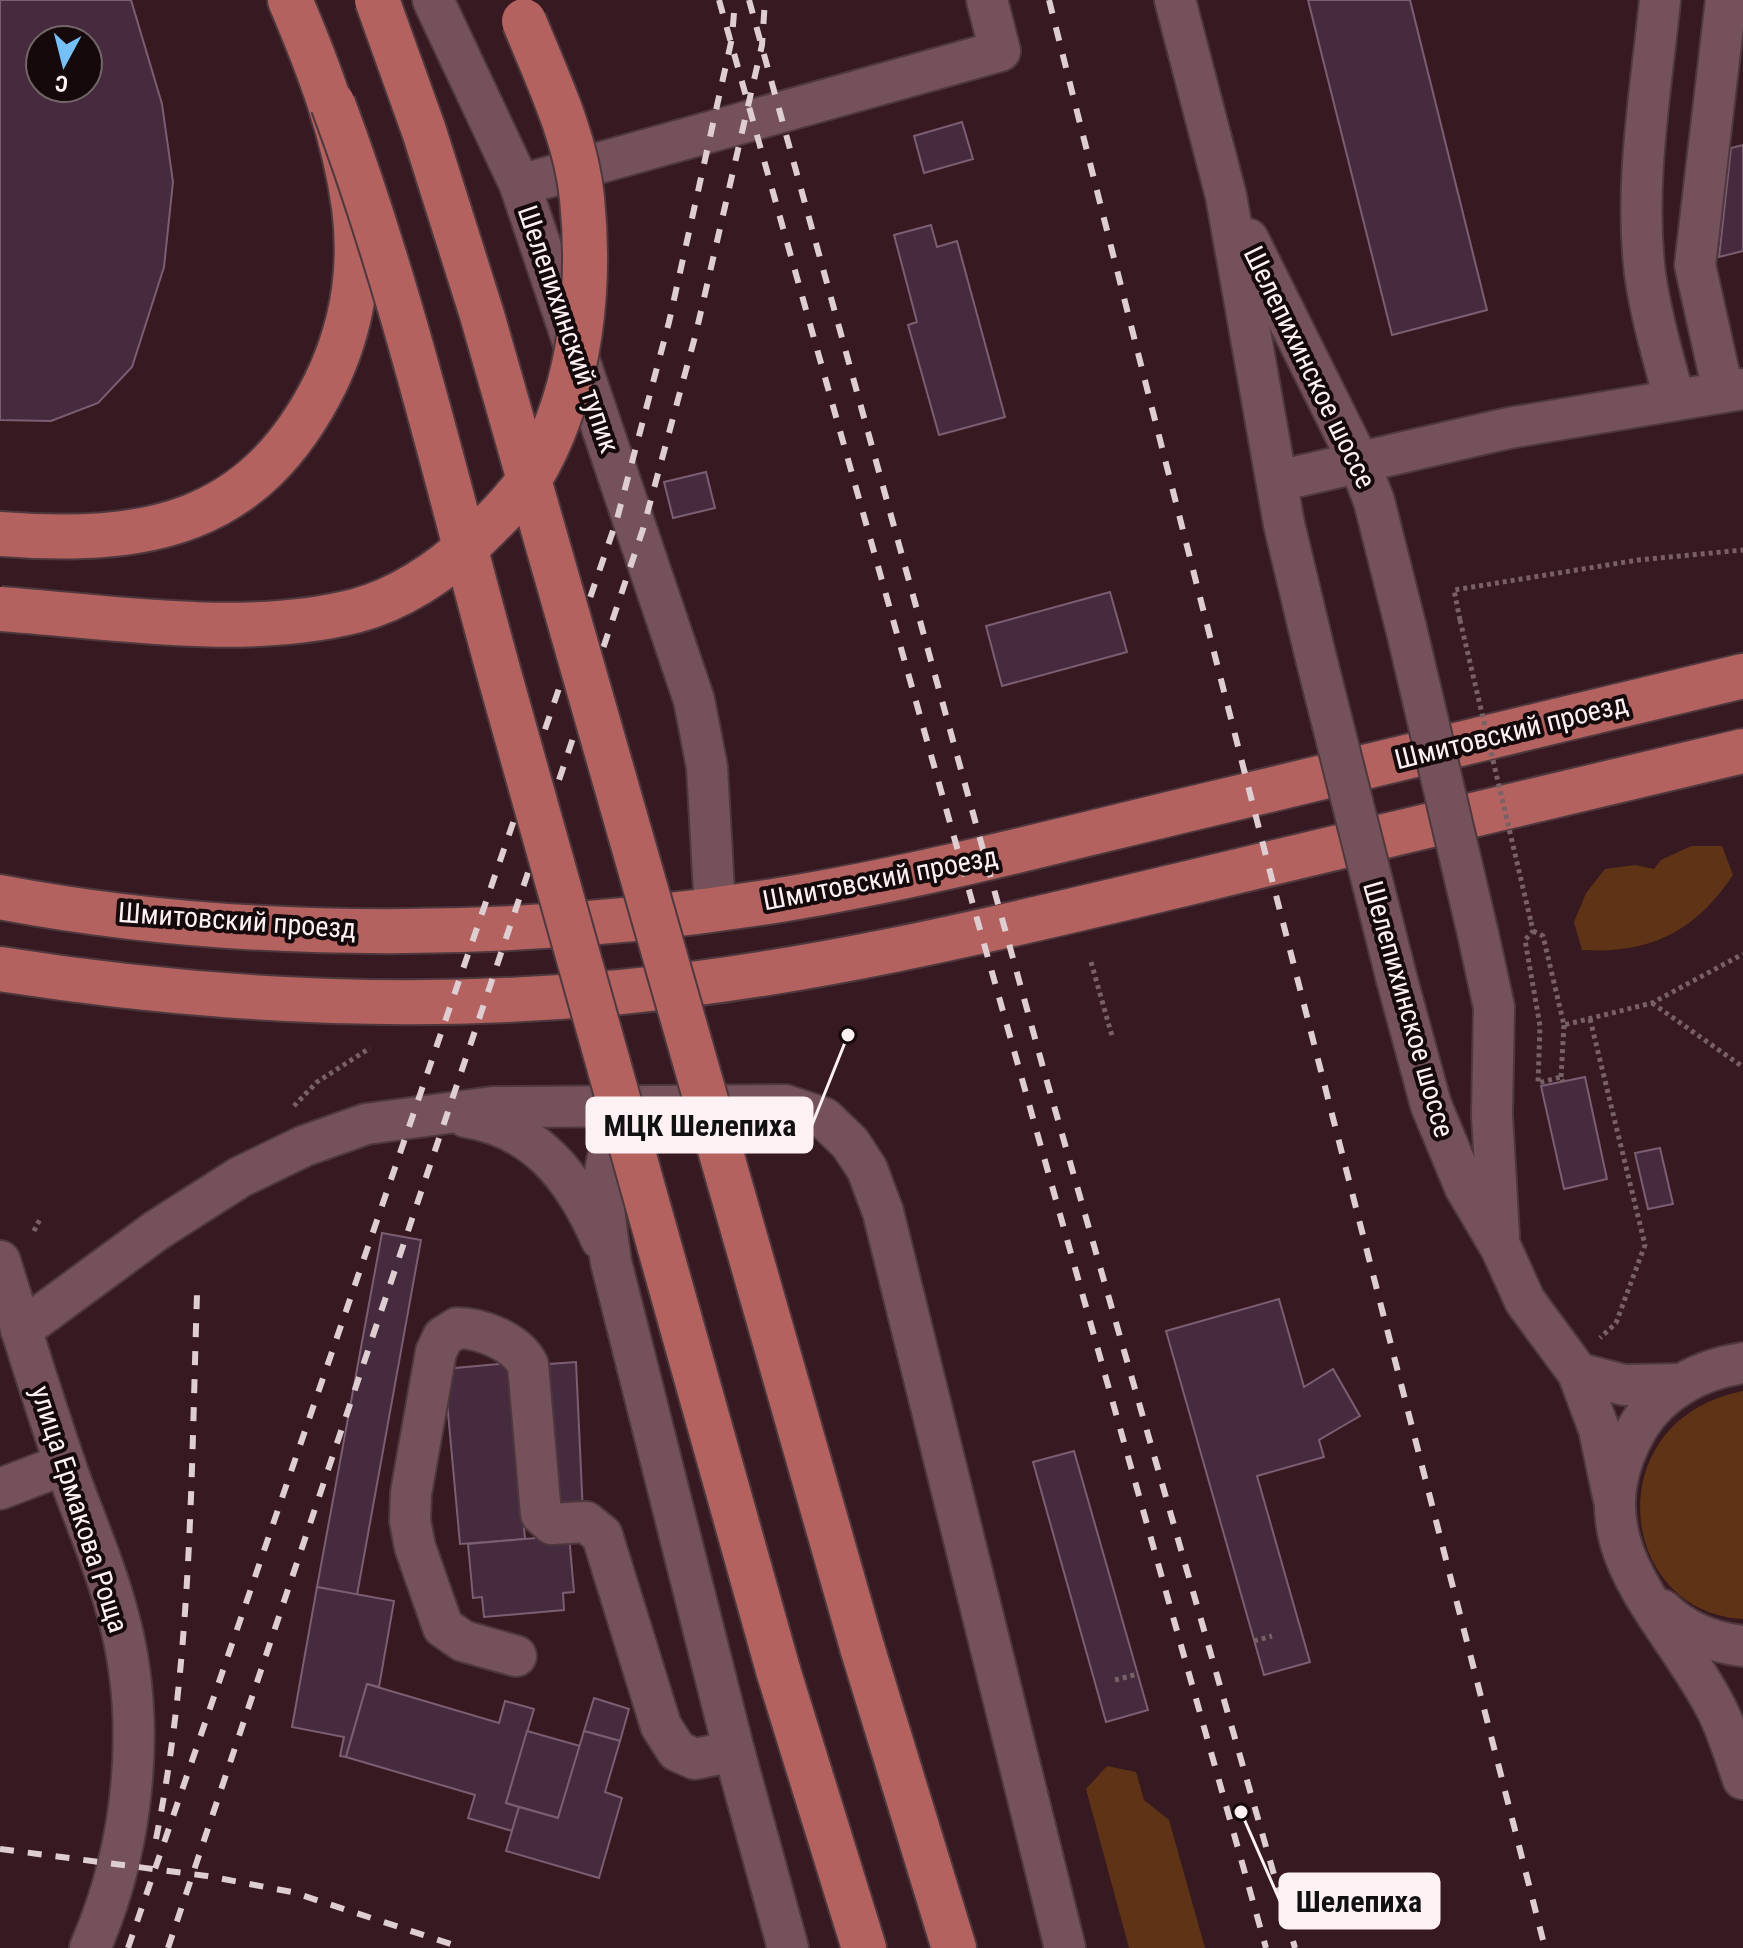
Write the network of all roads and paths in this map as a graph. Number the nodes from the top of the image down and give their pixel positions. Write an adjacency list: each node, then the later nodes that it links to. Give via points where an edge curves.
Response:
1 (290, 0): 9 (main road)
2 (377, 0): 61 (main road, bridge, via 482,315 862,1647)
3 (433, 0): 10 (street)
4 (513, 0): 18 (main road, bridge, via 563,116 582,196 585,268 580,335 566,397 538,464 501,514 452,562 408,589 358,611 297,623 224,624)
5 (987, 0): 10 (street, Шелепихинский тупик, via 1000,51)
6 (1175, 0): 11 (street, Шелепихинское шоссе)
7 (1660, 0): 13 (street, via 1643,164 1642,240 1653,322)
8 (1726, 0): 12 (street, via 1695,265)
9 (333, 104): 16 (main road, bridge, via 354,210 354,296 331,373 283,454 240,492 162,526 74,538); 60 (main road, bridge, via 370,203 410,340 778,1670)
10 (520, 185): 22 (street, Шелепихинский тупик, via 694,700 707,767)
11 (1226, 196): 14 (street, Шелепихинское шоссе); 15 (street, Шелепихинское шоссе)
12 (1733, 390): 13 (street)
13 (1674, 398): 14 (street)
14 (1359, 462): 15 (street); 38 (street, Шелепихинское шоссе, bridge, via 1407,632 1494,1007 1492,1115)
15 (1278, 481): 38 (street, Шелепихинское шоссе, bridge, via 1316,658 1431,1105 1465,1187)
16 (0, 534)
17 (1743, 550): 23 (path, bridge, via 1638,560 1454,590)
18 (0, 609)
19 (1743, 676): 22 (main road, Шмитовский проезд, via 953,866)
20 (1743, 751): 26 (main road, via 969,936 704,983 542,998 377,1000 153,989)
21 (0, 897): 22 (main road, Шмитовский проезд, via 217,923 378,929 538,927)
22 (715, 909)
23 (1533, 931): 29 (path, via 1543,936); 29 (path, via 1525,940 1540,1026 1538,1083 1562,1079)
24 (1743, 954): 27 (path)
25 (1091, 962): 30 (path)
26 (0, 969)
27 (1652, 1003): 28 (path); 32 (path)
28 (1590, 1019): 29 (path); 42 (path, via 1645,1245 1616,1323)
29 (1564, 1025)
30 (1112, 1036)
31 (370, 1048): 34 (path, via 317,1082)
32 (1743, 1067)
33 (685, 1104): 35 (street, via 493,1107); 40 (street, via 640,1118 616,1138 606,1164 603,1201); 62 (street, via 785,1105 824,1118 867,1169 883,1212)
34 (289, 1111)
35 (442, 1114): 40 (street, via 489,1121 531,1140 561,1168 581,1198); 41 (street, via 366,1124 240,1177 157,1230)
36 (40, 1219): 37 (path)
37 (34, 1231)
38 (1501, 1248): 44 (street, Шелепихинское шоссе, via 1525,1301)
39 (0, 1261): 41 (street, улица Ермакова Роща)
40 (611, 1262): 56 (street)
41 (21, 1330): 46 (street, улица Ермакова Роща)
42 (1600, 1338)
43 (1743, 1363): 45 (street, Шелепихинское шоссе, via 1719,1366)
44 (1578, 1373): 45 (street, Шелепихинское шоссе, via 1624,1385); 48 (street, Шелепихинское шоссе, via 1599,1429)
45 (1679, 1384): 48 (street, Шелепихинское шоссе, via 1646,1414 1623,1452)
46 (65, 1464): 47 (street); 58 (street, улица Ермакова Роща, via 117,1608 134,1732 123,1834 108,1905)
47 (0, 1489)
48 (1613, 1496): 49 (street, Шелепихинское шоссе, via 1625,1562)
49 (1642, 1591): 52 (street, via 1676,1624 1721,1644); 57 (street, Шелепихинское шоссе, via 1718,1711)
50 (1272, 1636): 51 (path)
51 (1254, 1641)
52 (1743, 1646)
53 (516, 1656): 56 (street, via 463,1641 443,1627 411,1534 411,1493 436,1352 443,1337 457,1328 504,1341 524,1357 541,1514 552,1524 586,1522 602,1535 670,1744 695,1759)
54 (1138, 1674): 55 (path)
55 (1115, 1680)
56 (734, 1751): 59 (street)
57 (1743, 1779)
58 (90, 1948)
59 (788, 1948)
60 (864, 1948)
61 (954, 1948)
62 (1065, 1948)

